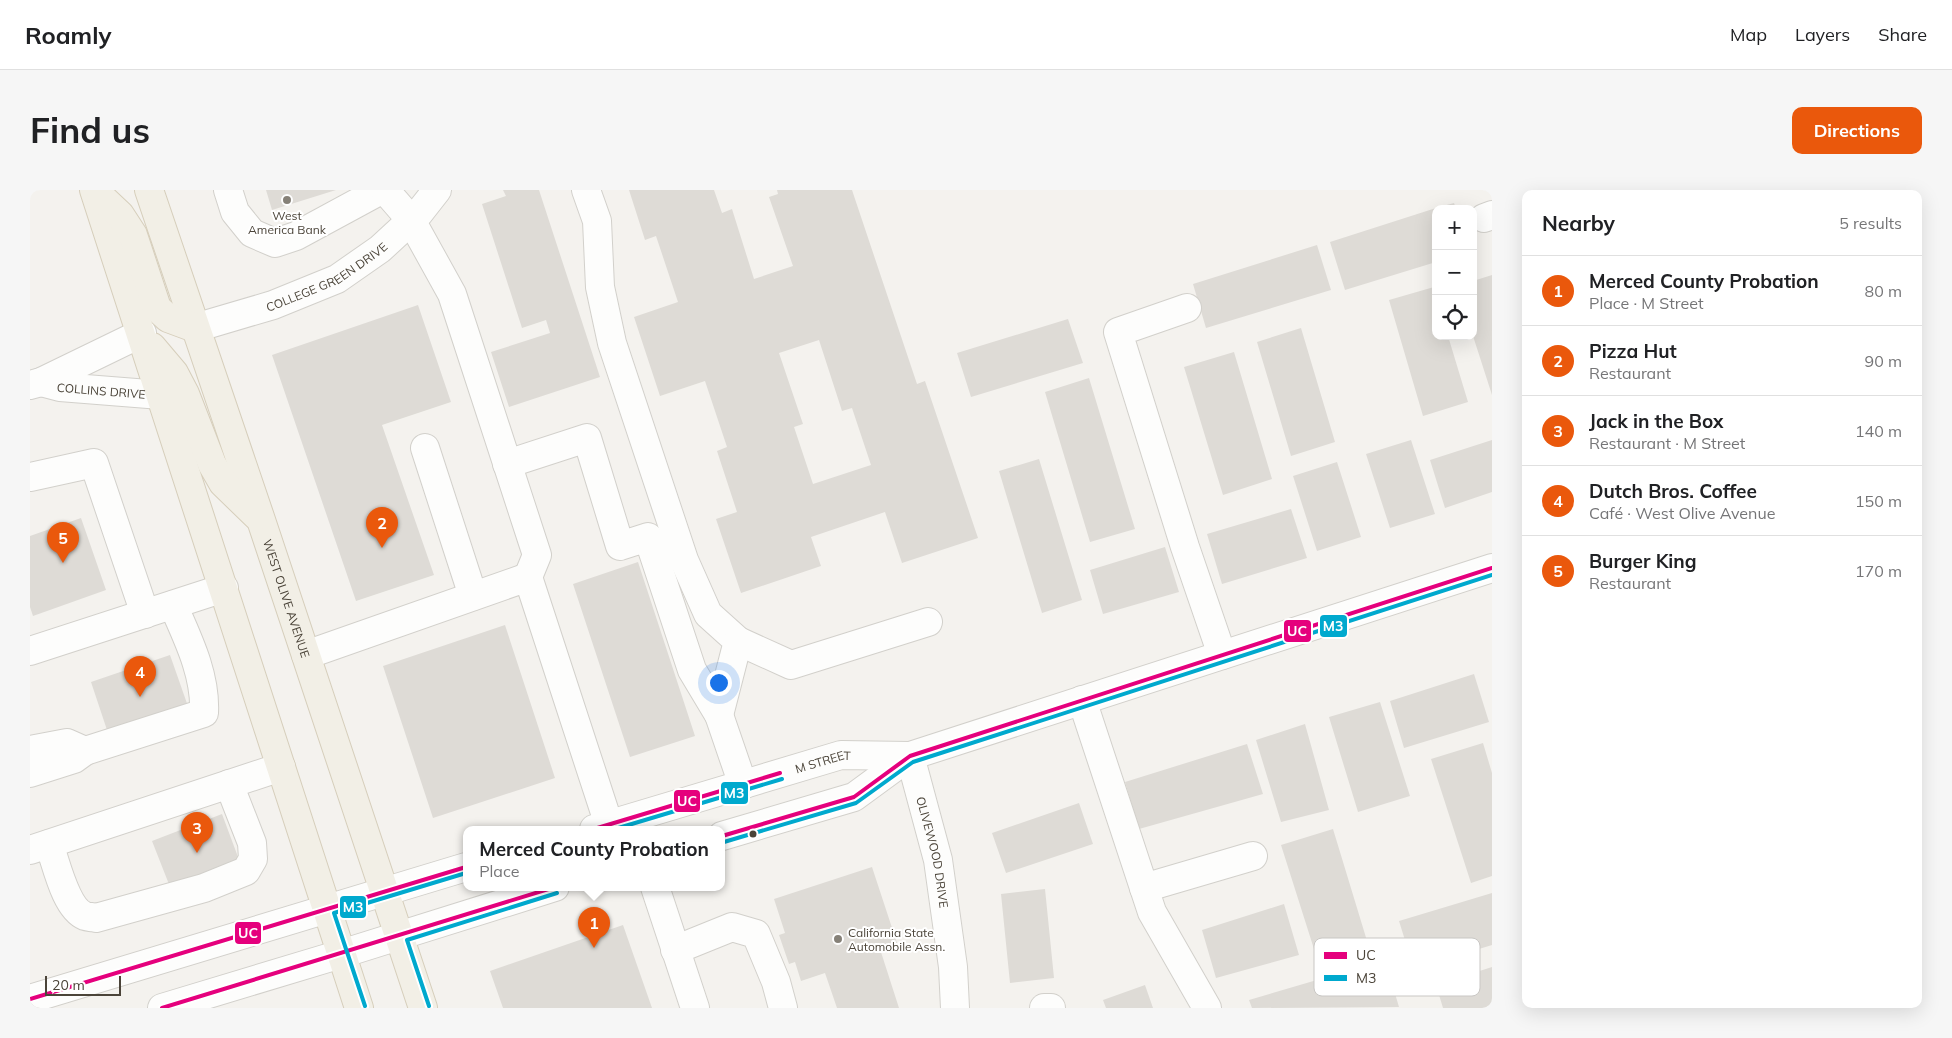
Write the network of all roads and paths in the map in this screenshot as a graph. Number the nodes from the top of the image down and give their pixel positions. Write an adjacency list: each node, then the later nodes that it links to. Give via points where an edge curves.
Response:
1 (94, 190): 10 (main road, via 120,215 133,235 157,308 168,318); 11 (main road)
2 (149, 190): 10 (main road, WEST OLIVE AVENUE)
3 (228, 190): 4 (street, via 235,212 252,233 275,243 296,236)
4 (381, 190)
5 (385, 190): 8 (street)
6 (437, 190): 8 (street, COLLEGE GREEN DRIVE)
7 (586, 190): 25 (street, via 597,221 600,287 612,343 684,560 708,614)
8 (411, 220): 10 (street, COLLEGE GREEN DRIVE, via 380,249 336,278 273,305); 15 (street, via 452,294)
9 (1187, 308): 28 (street, via 1118,332)
10 (195, 328): 17 (main road, WEST OLIVE AVENUE)
11 (142, 333): 12 (street, COLLINS DRIVE); 13 (main road); 17 (main road, via 174,373 223,483)
12 (36, 383): 13 (street, COLLINS DRIVE)
13 (161, 395): 20 (main road)
14 (425, 448): 21 (street)
15 (508, 464): 19 (street, via 537,555); 30 (street, via 587,438 620,546 648,536 692,670)
16 (30, 477): 23 (street, via 94,464)
17 (261, 520): 27 (main road, WEST OLIVE AVENUE)
18 (1492, 568): 28 (street, M STREET)
19 (528, 577): 21 (street); 38 (street)
20 (224, 588): 22 (street); 34 (main road)
21 (473, 596): 27 (street)
22 (173, 605): 23 (street); 32 (street, via 201,679 204,713)
23 (145, 614): 26 (street)
24 (928, 622): 25 (street, via 791,665)
25 (738, 641): 30 (street)
26 (30, 651)
27 (306, 655): 45 (main road, WEST OLIVE AVENUE)
28 (1222, 655): 29 (street, M STREET)
29 (1082, 700): 33 (street, M STREET); 44 (street)
30 (720, 715): 37 (street)
31 (30, 750): 32 (street, via 67,743)
32 (86, 751): 35 (street, via 74,759)
33 (910, 756): 37 (street, M STREET, via 841,755); 40 (street, M STREET, via 854,797); 58 (street, OLIVEWOOD DRIVE, via 938,860 953,967)
34 (281, 767): 36 (street); 48 (main road)
35 (30, 773)
36 (230, 784): 41 (street); 41 (street, via 252,843 253,859 246,871 204,888 96,918 84,916 74,908)
37 (744, 785): 39 (street, M STREET)
38 (601, 826)
39 (604, 826)
40 (725, 835)
41 (40, 847)
42 (1253, 856): 44 (street)
43 (463, 867): 45 (street)
44 (1144, 888): 61 (street, via 1152,912)
45 (384, 891): 48 (street); 49 (main road, WEST OLIVE AVENUE)
46 (542, 891): 49 (street)
47 (656, 891): 50 (street)
48 (326, 909): 51 (main road); 52 (street)
49 (399, 936): 51 (street); 55 (main road, WEST OLIVE AVENUE)
50 (675, 950): 56 (street); 57 (street, via 732,928 756,934)
51 (341, 954): 53 (street); 54 (main road)
52 (30, 999)
53 (162, 1008)
54 (359, 1008)
55 (423, 1008)
56 (695, 1008)
57 (783, 1008)
58 (955, 1008)
59 (1044, 1008): 60 (street)
60 (1051, 1008)
61 (1207, 1008)

